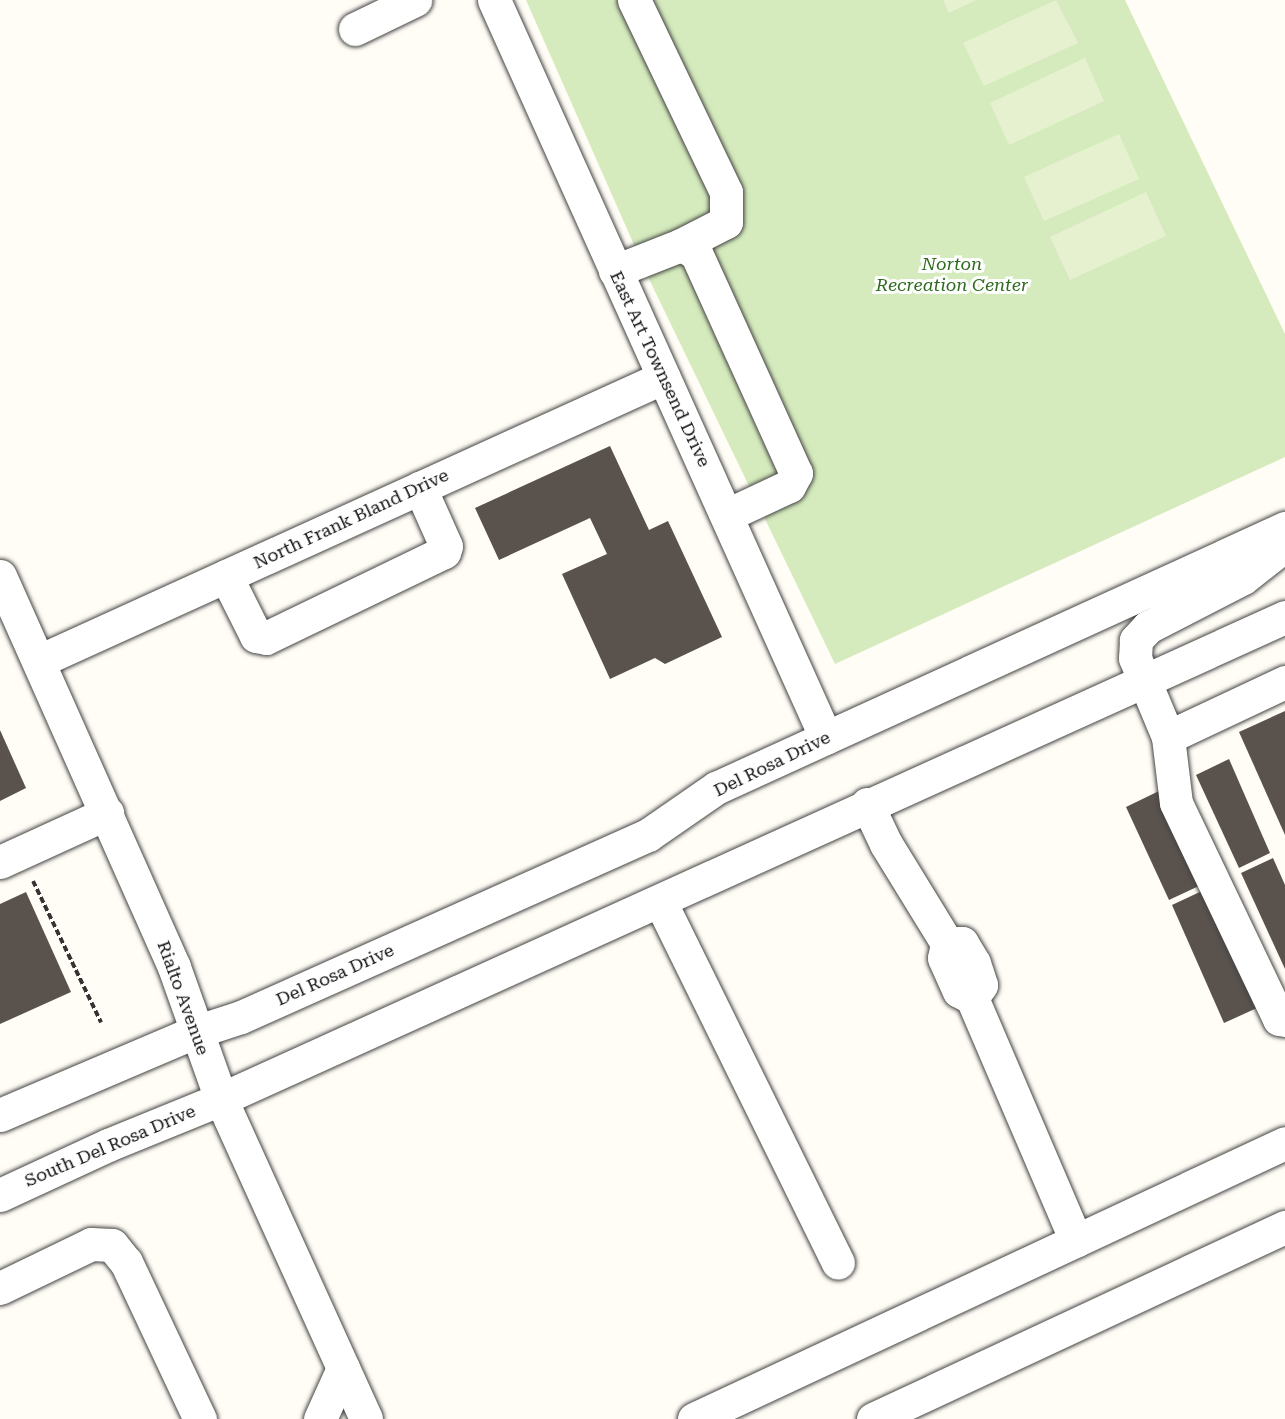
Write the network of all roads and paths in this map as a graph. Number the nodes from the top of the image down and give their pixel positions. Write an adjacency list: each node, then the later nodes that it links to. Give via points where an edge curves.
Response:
1 (415, 0): 4 (street)
2 (494, 0): 6 (street, East Art Townsend Drive)
3 (634, 0): 5 (street, via 726,192 726,222)
4 (355, 29)
5 (681, 245): 6 (street); 9 (street, via 696,253 796,473 789,486)
6 (615, 271): 7 (street, East Art Townsend Drive)
7 (664, 377): 8 (street, North Frank Bland Drive); 9 (street, East Art Townsend Drive)
8 (420, 488): 13 (street, North Frank Bland Drive); 13 (street, via 446,546 444,552 266,638 255,636)
9 (727, 515): 19 (street, East Art Townsend Drive)
10 (1285, 528): 19 (street, Del Rosa Drive)
11 (1285, 545): 16 (street, via 1243,578 1148,627 1136,640 1135,658)
12 (0, 576): 15 (street, Rialto Avenue)
13 (226, 576): 15 (street, North Frank Bland Drive)
14 (1285, 617): 16 (street)
15 (39, 661): 21 (street, Rialto Avenue)
16 (1143, 681): 18 (street); 20 (street)
17 (1285, 682): 18 (street)
18 (1168, 737): 25 (street, via 1176,803 1279,1019)
19 (826, 738): 27 (street, Del Rosa Drive, via 716,788 648,835 241,1017)
20 (867, 804): 24 (street); 33 (street, via 886,844 947,944 962,943 974,963 981,985 972,998)
21 (107, 813): 22 (street); 27 (street, Rialto Avenue, via 174,968)
22 (0, 861)
23 (31, 876): 26 (path)
24 (660, 901): 28 (street); 34 (street)
25 (1285, 1020)
26 (101, 1022)
27 (195, 1032): 28 (street, Rialto Avenue); 29 (street)
28 (221, 1099): 31 (street, South Del Rosa Drive); 36 (street, Rialto Avenue)
29 (0, 1115)
30 (1285, 1143): 33 (street)
31 (0, 1195)
32 (1285, 1227): 41 (street)
33 (1076, 1241): 40 (street)
34 (838, 1263)
35 (0, 1288): 37 (street, via 91,1244 112,1245 126,1262)
36 (343, 1368): 38 (street); 39 (street, Rialto Avenue)
37 (200, 1419)
38 (320, 1419)
39 (366, 1419)
40 (694, 1419)
41 (873, 1419)

